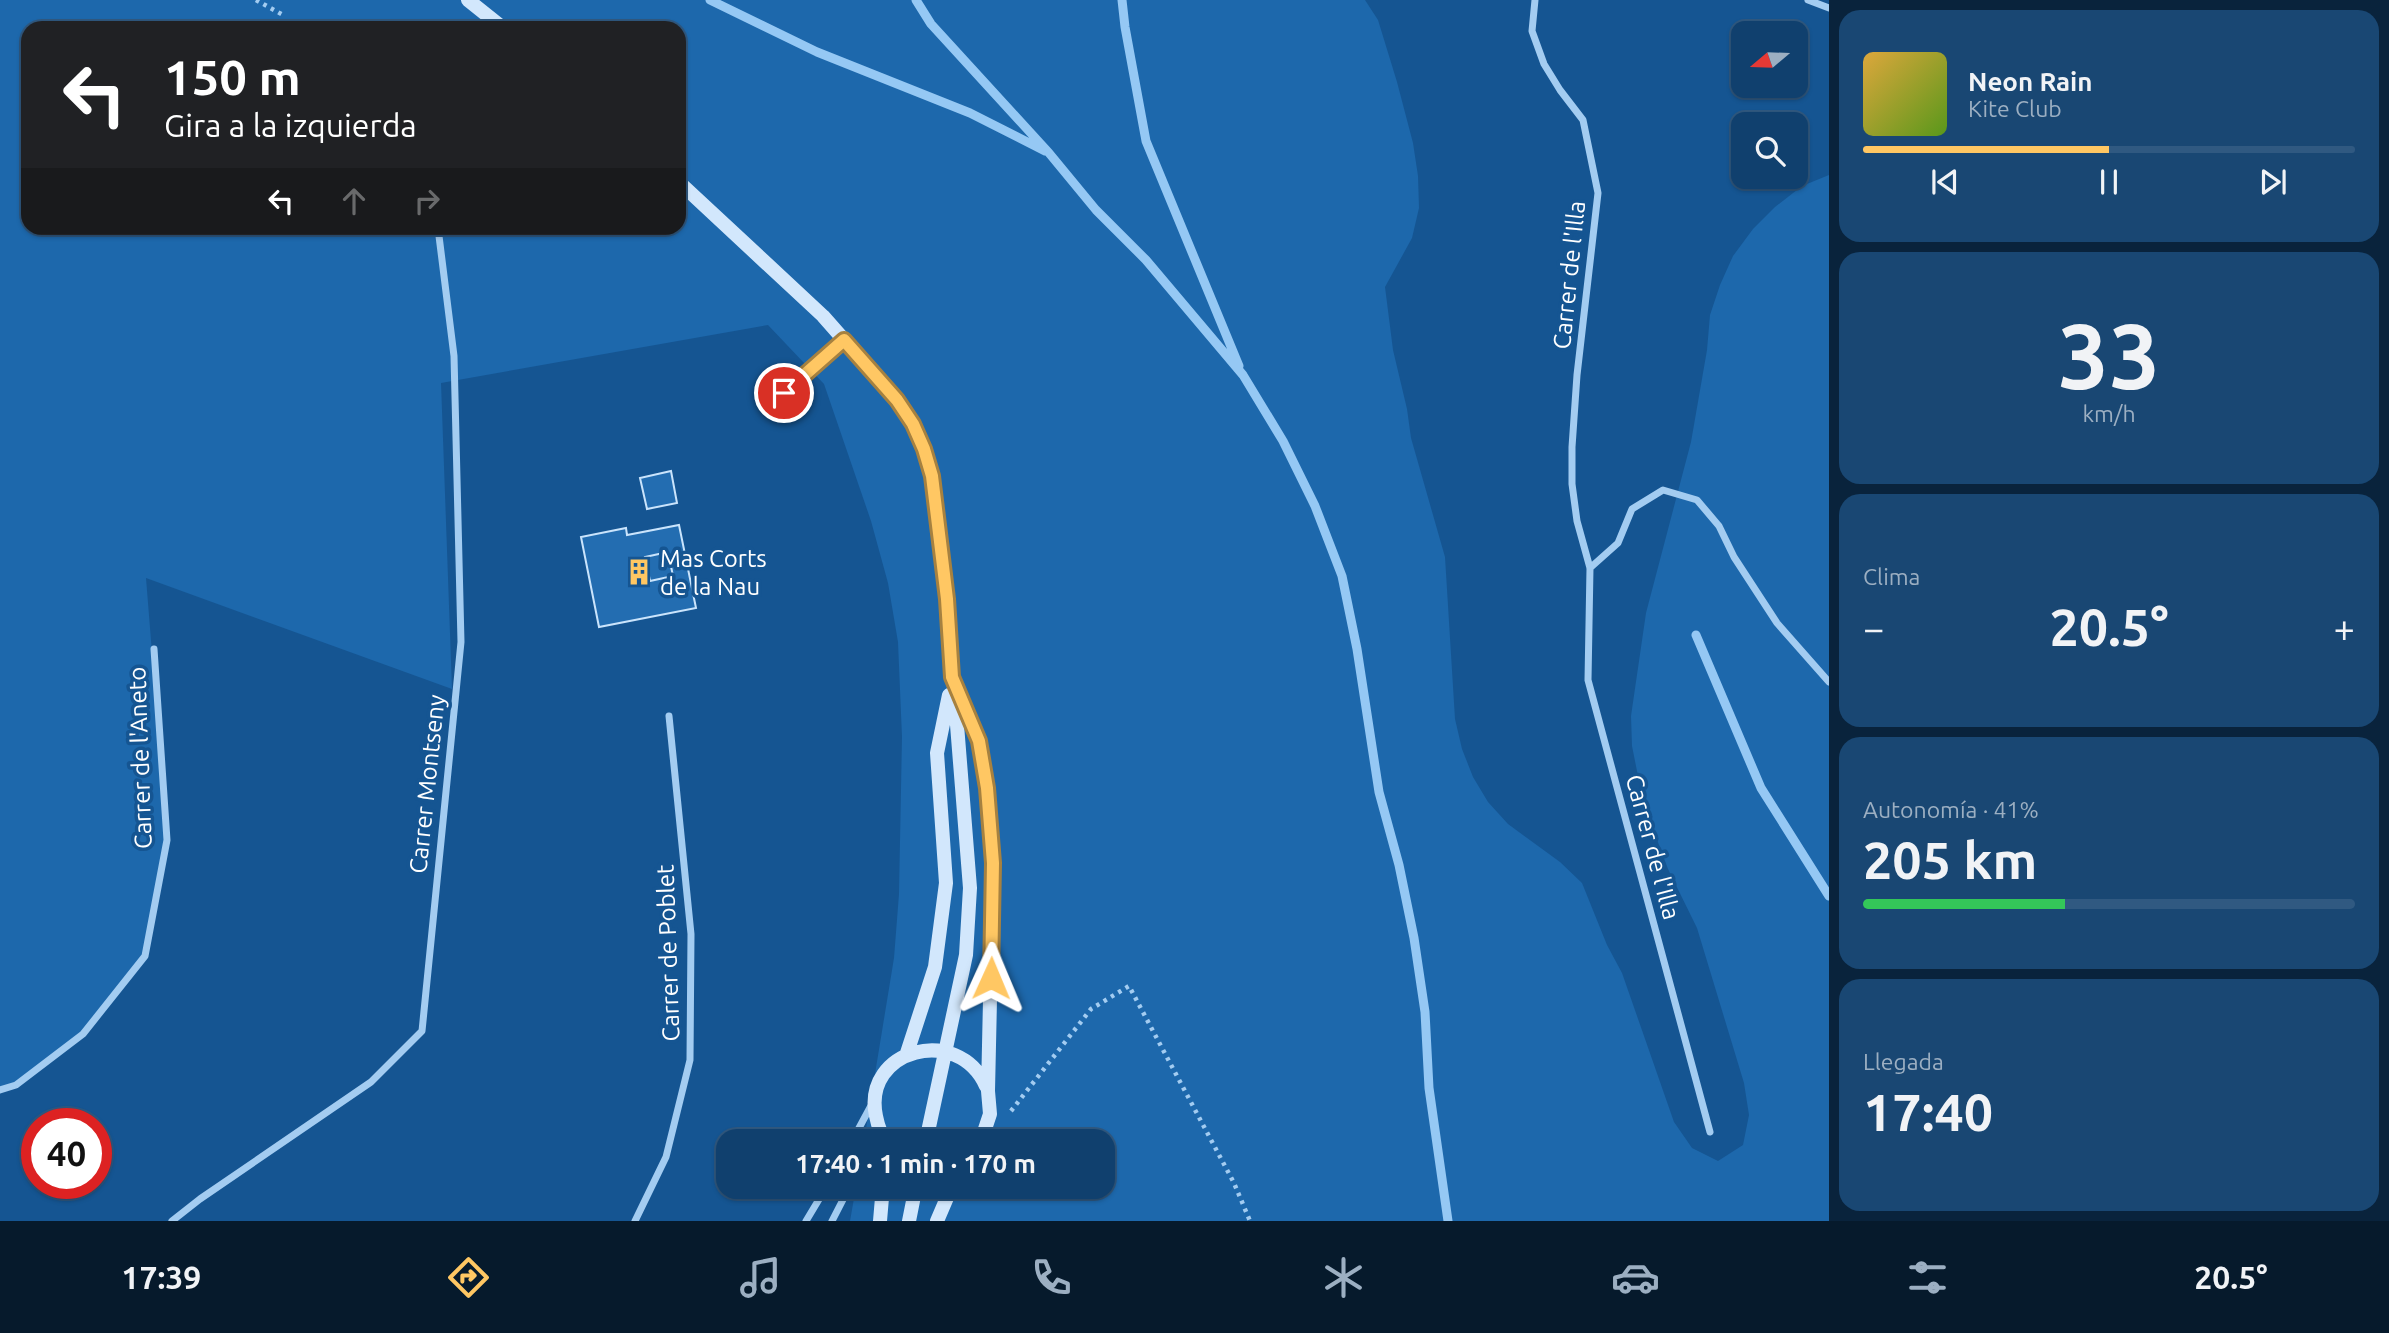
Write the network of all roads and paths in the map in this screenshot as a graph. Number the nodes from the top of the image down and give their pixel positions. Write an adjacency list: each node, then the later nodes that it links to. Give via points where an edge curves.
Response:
1 (256, 0): 6 (path)
2 (468, 0): 7 (street)
3 (1535, 0): 12 (street, Carrer de l'Illa, via 1532,31 1544,64 1583,120 1598,193 1572,447 1577,520)
4 (1808, 0): 5 (street)
5 (1829, 8)
6 (292, 21)
7 (494, 21)
8 (686, 189): 10 (street)
9 (439, 235): 33 (street, Carrer Montseny, via 454,356 461,642 422,1031 371,1082)
10 (844, 340): 11 (lane); 14 (street, via 897,400 924,449 932,476)
11 (784, 393)
12 (1590, 568): 15 (street, via 1618,543 1632,509 1663,490 1697,500 1719,526 1777,623); 27 (street, Carrer de l'Illa, via 1588,680)
13 (154, 649): 19 (street, Carrer de l'Aneto, via 167,840 145,956 83,1034 16,1085)
14 (952, 677): 17 (street, via 970,888 966,954); 18 (street, via 937,753 946,883 935,967); 20 (street, via 979,741 987,788 993,863)
15 (1829, 682)
16 (670, 716): 34 (street, Carrer de Poblet, via 691,934 690,1060 666,1157)
17 (946, 1051): 18 (street); 20 (street, via 980,1073); 24 (street)
18 (906, 1056): 21 (street, via 880,1079)
19 (0, 1090)
20 (988, 1091): 25 (street)
21 (873, 1102): 22 (street); 23 (street)
22 (858, 1129)
23 (879, 1129)
24 (929, 1129)
25 (986, 1129)
26 (992, 1129): 40 (path, via 1091,1009 1129,986)
27 (1710, 1132)
28 (819, 1199): 35 (street)
29 (843, 1199): 36 (street)
30 (882, 1199): 37 (street)
31 (913, 1199): 38 (street)
32 (946, 1199): 39 (street)
33 (172, 1221)
34 (635, 1221)
35 (806, 1221)
36 (832, 1221)
37 (880, 1221)
38 (909, 1221)
39 (937, 1221)
40 (1250, 1221)

